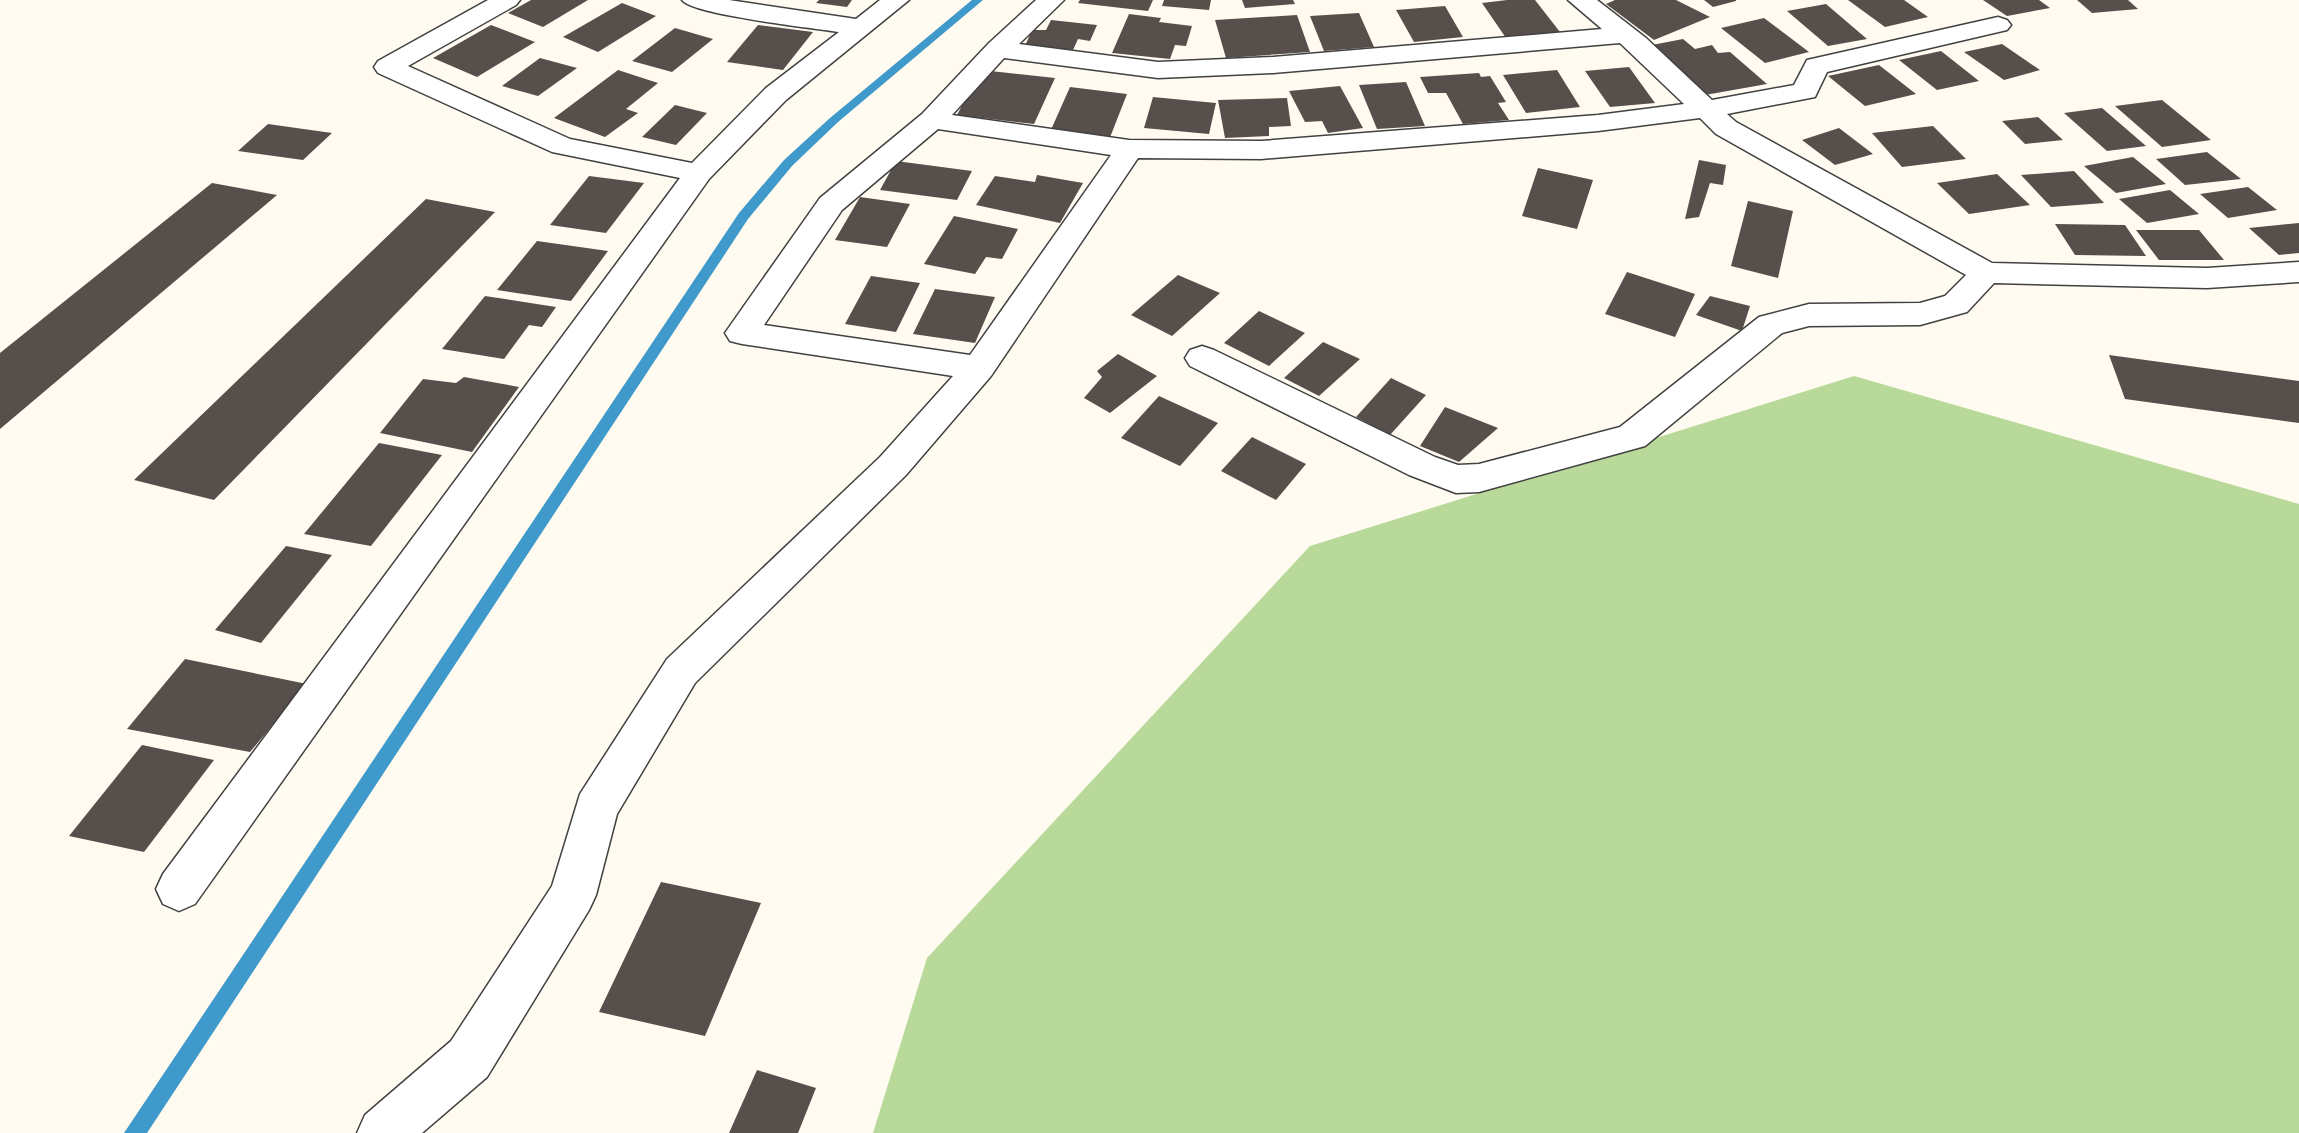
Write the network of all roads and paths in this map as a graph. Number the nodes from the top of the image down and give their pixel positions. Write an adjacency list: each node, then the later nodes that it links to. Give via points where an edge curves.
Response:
1 (507, 0): 13 (street, via 387,67 562,146)
2 (695, 0): 7 (street)
3 (896, 0): 7 (street)
4 (1051, 0): 9 (street)
5 (1581, 0): 8 (street)
6 (1998, 26): 10 (street, via 1816,66 1805,91)
7 (858, 27): 13 (street, via 776,94)
8 (1625, 35): 9 (street, via 1273,65 1158,70); 10 (street)
9 (999, 49): 11 (street)
10 (1707, 109): 12 (street, via 1598,123 1261,150); 15 (street, via 1726,128)
11 (932, 120): 12 (street); 17 (street, via 831,204 742,333)
12 (1129, 149): 17 (street)
13 (699, 173): 18 (street)
14 (2299, 272): 15 (street, via 2207,278)
15 (1986, 273): 16 (street, via 1956,304 1920,314 1809,315 1771,325 1632,437 1479,478 1456,479 1422,466)
16 (1202, 358)
17 (979, 368): 19 (street, via 893,466 681,671 596,808 573,895 469,1059)
18 (179, 889)
19 (383, 1133)

